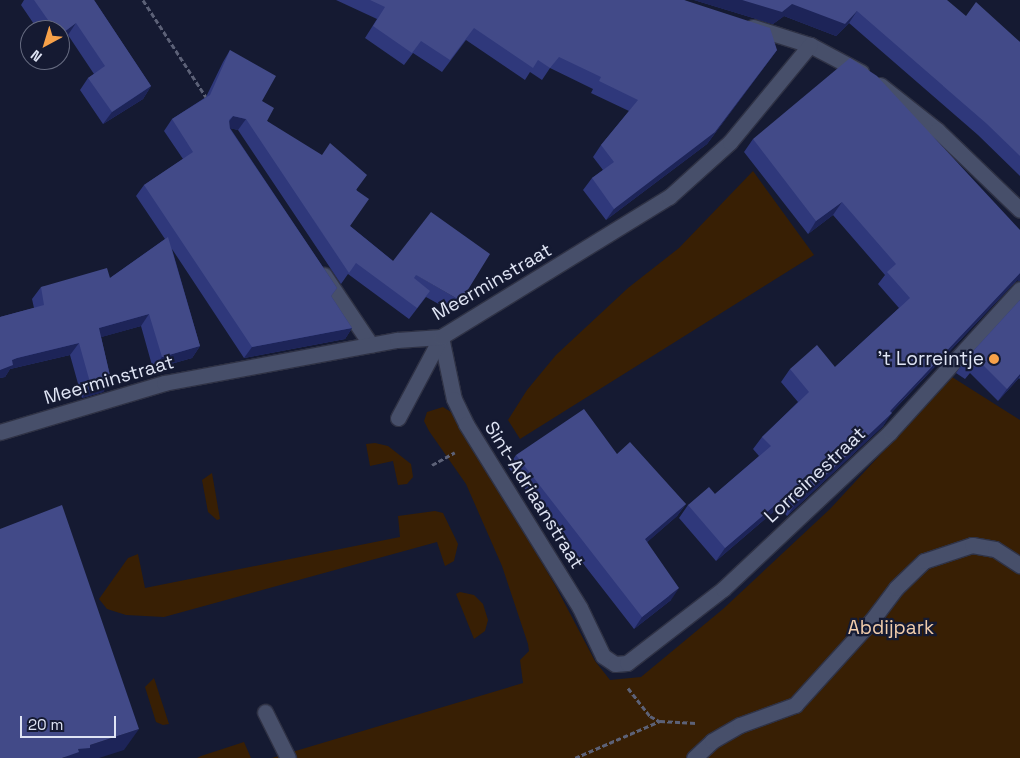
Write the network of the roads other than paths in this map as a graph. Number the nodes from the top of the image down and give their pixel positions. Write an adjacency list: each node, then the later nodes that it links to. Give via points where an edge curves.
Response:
1 (738, 23): 2 (street)
2 (810, 46): 3 (street, via 854,67 906,103); 6 (street, Meerminstraat, via 730,142 670,197)
3 (1020, 210)
4 (313, 259): 7 (street)
5 (1020, 289): 11 (street, Lorreinestraat, via 890,432 723,589 636,658)
6 (441, 337): 7 (street, Meerminstraat); 8 (street); 11 (street, Sint-Adriaanstraat, via 454,399 466,424 580,608 603,656)
7 (370, 345): 9 (street, Meerminstraat, via 164,383)
8 (398, 418)
9 (0, 432)
10 (1020, 564): 14 (street, via 996,550 972,545 924,561 896,588 872,620 795,706 740,725 712,741)
11 (615, 664)
12 (265, 712): 13 (street)
13 (288, 758)
14 (694, 758)

